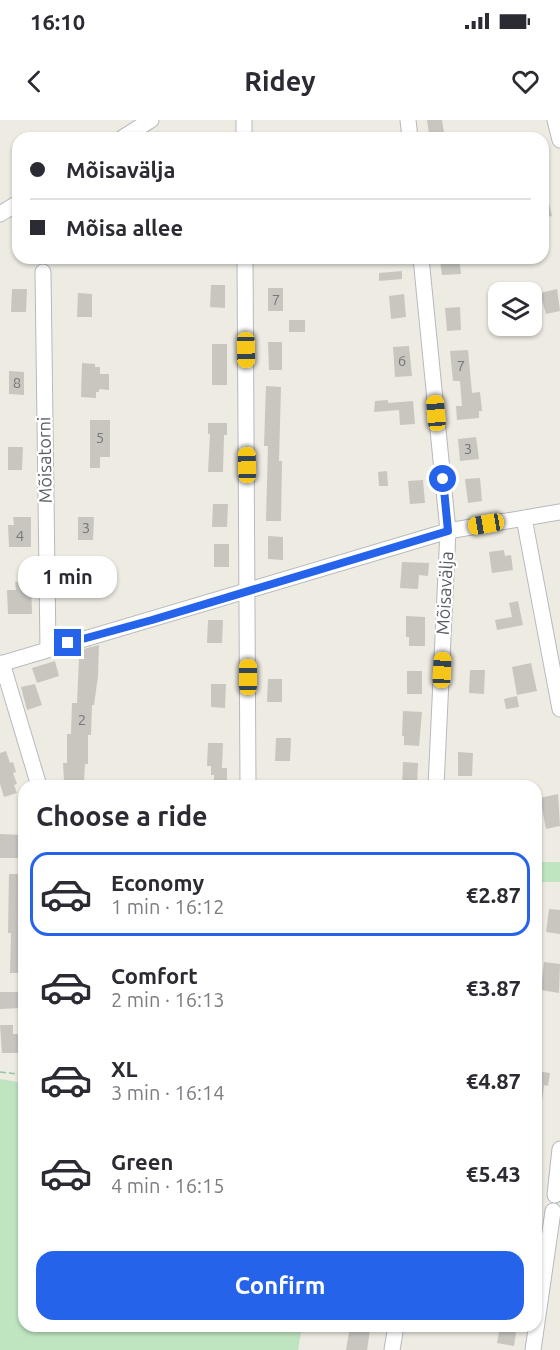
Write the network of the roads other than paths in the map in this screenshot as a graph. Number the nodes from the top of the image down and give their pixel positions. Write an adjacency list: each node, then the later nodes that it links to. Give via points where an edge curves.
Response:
1 (151, 120): 4 (street)
2 (555, 120): 6 (street)
3 (244, 122): 5 (street)
4 (132, 132)
5 (244, 132)
6 (560, 140)
7 (245, 264): 13 (street)
8 (422, 264): 12 (street, Mõisavälja)
9 (43, 272): 14 (street, Mõisatorni)
10 (560, 512): 11 (street)
11 (524, 518): 12 (street); 16 (street)
12 (448, 531): 13 (street); 19 (street, Mõisavälja)
13 (248, 590): 14 (street); 18 (street)
14 (48, 649): 15 (street)
15 (1, 663): 17 (street)
16 (560, 709)
17 (37, 780)
18 (248, 780)
19 (436, 780)
20 (560, 1149): 21 (street)
21 (555, 1195)
22 (553, 1211): 23 (street)
23 (542, 1287)
24 (395, 1332): 26 (street)
25 (536, 1332): 27 (street)
26 (392, 1350)
27 (533, 1350)

